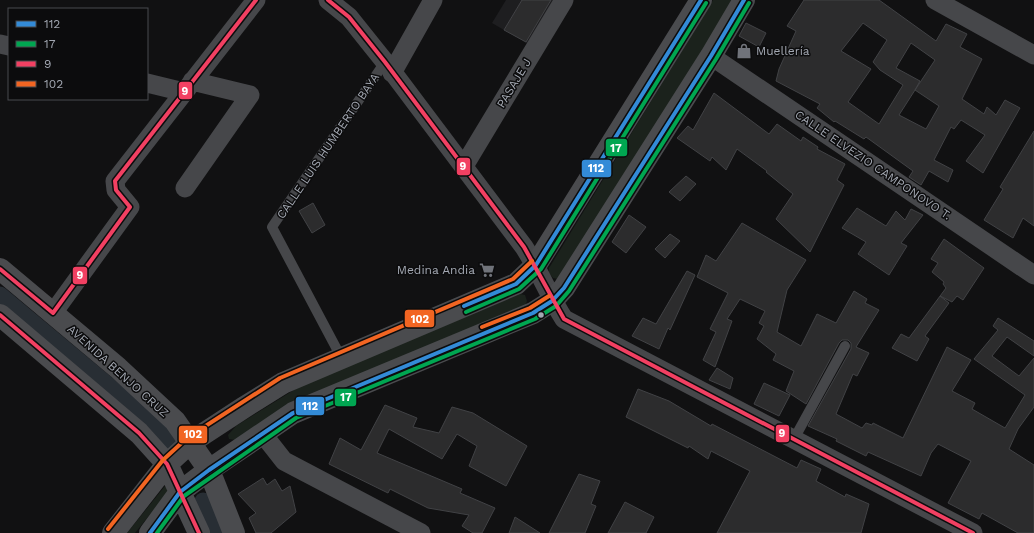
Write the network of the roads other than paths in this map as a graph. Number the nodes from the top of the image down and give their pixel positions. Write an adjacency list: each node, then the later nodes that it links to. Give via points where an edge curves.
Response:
1 (256, 0): 12 (street)
2 (328, 0): 10 (street, via 349,17)
3 (433, 0): 10 (street, CALLE LUIS HUMBERTO BAYA)
4 (564, 0): 13 (street, PASAJE J)
5 (701, 0): 15 (main road)
6 (744, 0): 9 (main road)
7 (937, 0): 8 (street)
8 (1034, 55)
9 (711, 56): 17 (street, CALLE ELVEZIO CAMPONOVO T.); 18 (main road, via 564,288)
10 (388, 68): 13 (street); 22 (lane, CALLE LUIS HUMBERTO BAYA, via 272,227)
11 (148, 83): 12 (street)
12 (188, 87): 14 (street, via 250,95); 19 (street, via 115,181 116,190 130,207)
13 (464, 166): 15 (street)
14 (185, 188)
15 (536, 265): 18 (street); 22 (main road, via 516,284)
16 (0, 269): 19 (main road, AVENIDA BENJO CRUZ)
17 (1034, 275)
18 (552, 301): 23 (main road, via 533,313 293,413); 24 (street, via 564,319)
19 (53, 313): 25 (main road, AVENIDA BENJO CRUZ, via 124,373 175,421)
20 (0, 315): 26 (main road, via 133,428)
21 (845, 346): 24 (lane)
22 (341, 357): 25 (main road, via 283,383)
23 (262, 433): 27 (main road); 33 (street, via 284,461)
24 (794, 439): 34 (street)
25 (191, 442): 26 (main road); 27 (main road, AVENIDA BENJO CRUZ)
26 (167, 464): 28 (main road); 29 (main road)
27 (209, 470): 28 (main road); 32 (main road, AVENIDA BENJO CRUZ)
28 (180, 492): 30 (main road); 31 (main road)
29 (113, 533)
30 (150, 533)
31 (199, 533)
32 (234, 533)
33 (421, 533)
34 (972, 533)

